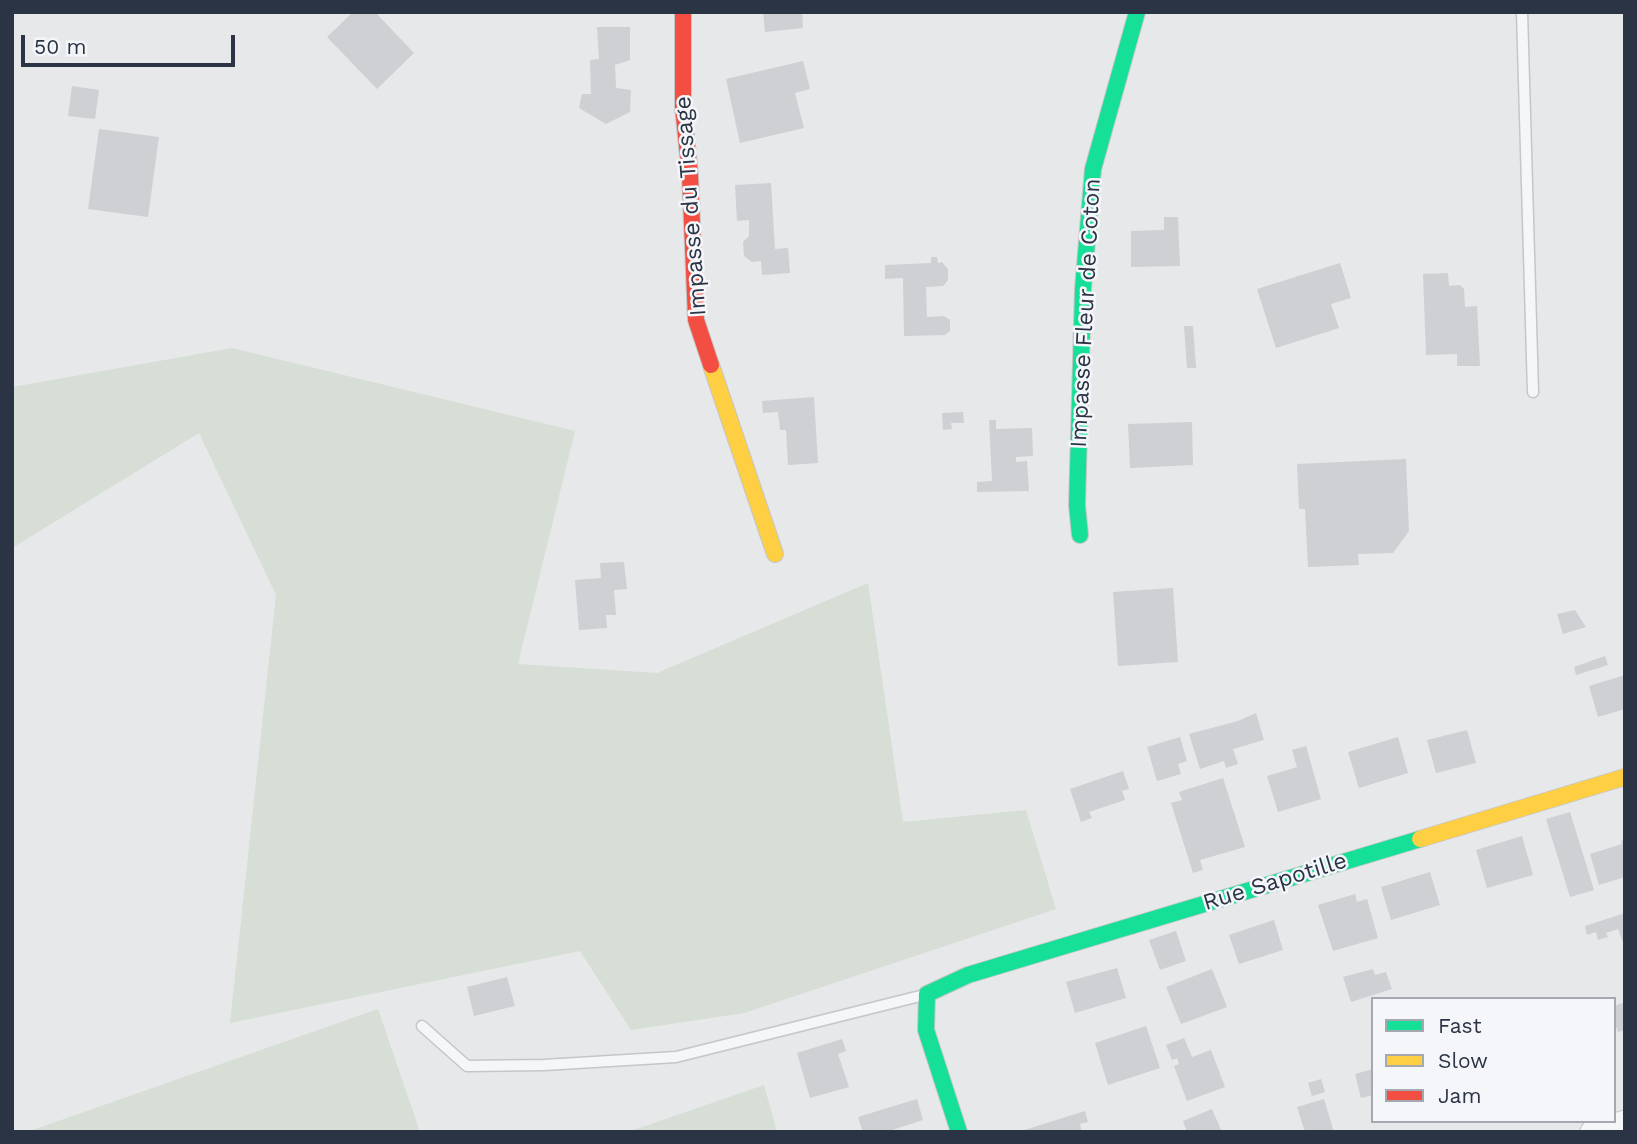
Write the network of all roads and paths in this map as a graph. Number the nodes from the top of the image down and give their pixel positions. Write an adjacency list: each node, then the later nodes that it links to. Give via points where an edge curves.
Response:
1 (683, 12): 6 (street, Impasse du Tissage, via 683,107 696,320)
2 (1137, 12): 5 (street, Impasse Fleur de Coton, via 1093,169 1083,289)
3 (1522, 12): 4 (lane)
4 (1533, 391)
5 (1080, 535)
6 (775, 554)
7 (1625, 777): 8 (street, Rue Sapotille, via 968,975)
8 (927, 994): 9 (lane, via 676,1057 467,1066); 11 (street, via 926,1030)
9 (422, 1026)
10 (1625, 1122): 12 (street)
11 (959, 1132)
12 (1592, 1132)

